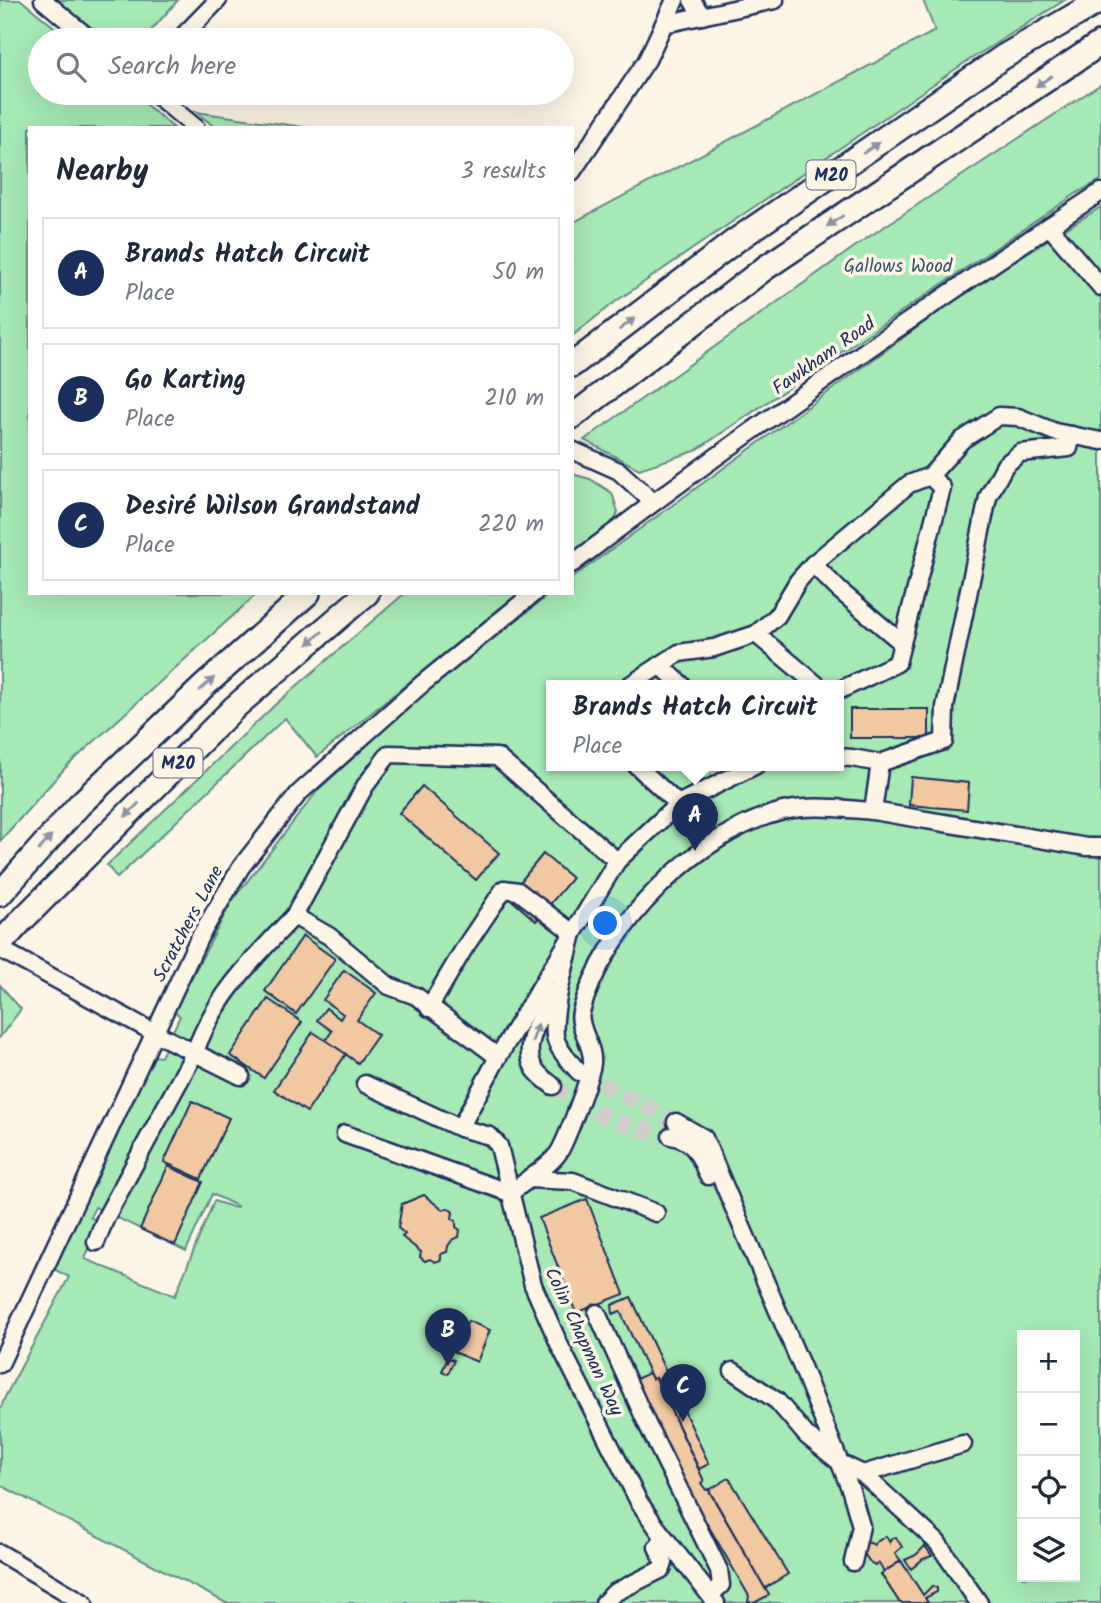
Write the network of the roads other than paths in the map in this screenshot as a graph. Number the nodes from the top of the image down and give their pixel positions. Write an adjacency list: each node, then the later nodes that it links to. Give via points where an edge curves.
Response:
1 (43, 0): 9 (street)
2 (218, 0): 10 (street)
3 (675, 0): 8 (street)
4 (692, 0): 7 (street)
5 (775, 0): 7 (street)
6 (1101, 0): 18 (highway, M20, one-way to 6, via 735,241 1003,57)
7 (702, 16): 8 (street)
8 (664, 24): 14 (street, via 646,61)
9 (77, 28)
10 (191, 28)
11 (1101, 43): 19 (highway, M20, one-way to 19, via 765,268)
12 (168, 105): 13 (street)
13 (194, 126)
14 (574, 169)
15 (1101, 192): 16 (street, Fawkham Road)
16 (1049, 226): 17 (street); 24 (street, Fawkham Road)
17 (1101, 287)
18 (574, 363)
19 (580, 410)
20 (1072, 435): 21 (street); 23 (street, via 1018,417 999,416 962,440); 38 (street, via 1069,449 1020,453 1005,465 988,497 945,707 944,741)
21 (1101, 440)
22 (574, 451): 24 (street, via 619,471)
23 (930, 476): 26 (street, via 909,484); 31 (street, via 942,488)
24 (653, 502): 25 (street)
25 (574, 562)
26 (813, 564): 30 (street, via 777,616); 31 (street)
27 (306, 595): 45 (highway, M20, one-way to 27, via 79,805)
28 (365, 595): 48 (highway, M20, one-way to 48, via 235,707)
29 (532, 595): 51 (street, Scratchers Lane, via 299,793 241,867 199,938)
30 (756, 634): 32 (street, via 714,648 679,653); 35 (street)
31 (902, 643): 36 (street, via 897,663)
32 (660, 664): 33 (street); 34 (street)
33 (636, 680)
34 (677, 680)
35 (811, 680)
36 (844, 688)
37 (844, 758): 38 (street)
38 (880, 763): 42 (street)
39 (642, 771): 41 (street)
40 (744, 771): 41 (street)
41 (678, 804): 44 (street)
42 (873, 811): 43 (street); 60 (street, via 785,810 748,822 697,854 657,889 611,943 591,982 580,1016 592,1063 587,1080 559,1153)
43 (1101, 847)
44 (617, 861): 46 (street, via 497,757 388,754 365,786); 47 (street)
45 (0, 894)
46 (294, 916): 50 (street, via 339,944 389,986 416,996); 52 (street, via 238,975 203,1029)
47 (573, 933): 49 (street); 50 (street, via 518,891 505,889); 53 (street)
48 (0, 946): 51 (street)
49 (564, 978): 54 (street, via 555,1037); 57 (street, one-way to 49, via 532,1065 531,1043 542,1013)
50 (429, 1008): 53 (street)
51 (155, 1032): 52 (street); 65 (street, Scratchers Lane)
52 (195, 1052): 55 (street); 63 (street)
53 (498, 1057): 58 (street)
54 (579, 1072)
55 (241, 1076)
56 (365, 1084): 58 (street)
57 (553, 1086)
58 (460, 1128): 61 (street, Colin Chapman Way, via 496,1142)
59 (345, 1134): 61 (street)
60 (528, 1179): 61 (street); 62 (street, via 573,1181)
61 (510, 1193): 71 (street, Colin Chapman Way, via 532,1281 552,1330 639,1502)
62 (656, 1213)
63 (96, 1242)
64 (597, 1313): 74 (street, via 719,1570 722,1584)
65 (0, 1364)
66 (733, 1371): 68 (street, via 777,1401)
67 (963, 1444): 70 (street)
68 (827, 1452): 69 (street); 69 (street, via 698,1152 674,1129 704,1138)
69 (842, 1464): 70 (street); 73 (street, via 861,1526)
70 (863, 1475): 77 (street, via 937,1542)
71 (664, 1537): 74 (street, Colin Chapman Way); 76 (street, via 657,1547 662,1569 614,1593)
72 (0, 1553): 75 (street)
73 (853, 1562)
74 (713, 1599)
75 (84, 1603)
76 (604, 1603)
77 (979, 1603)

